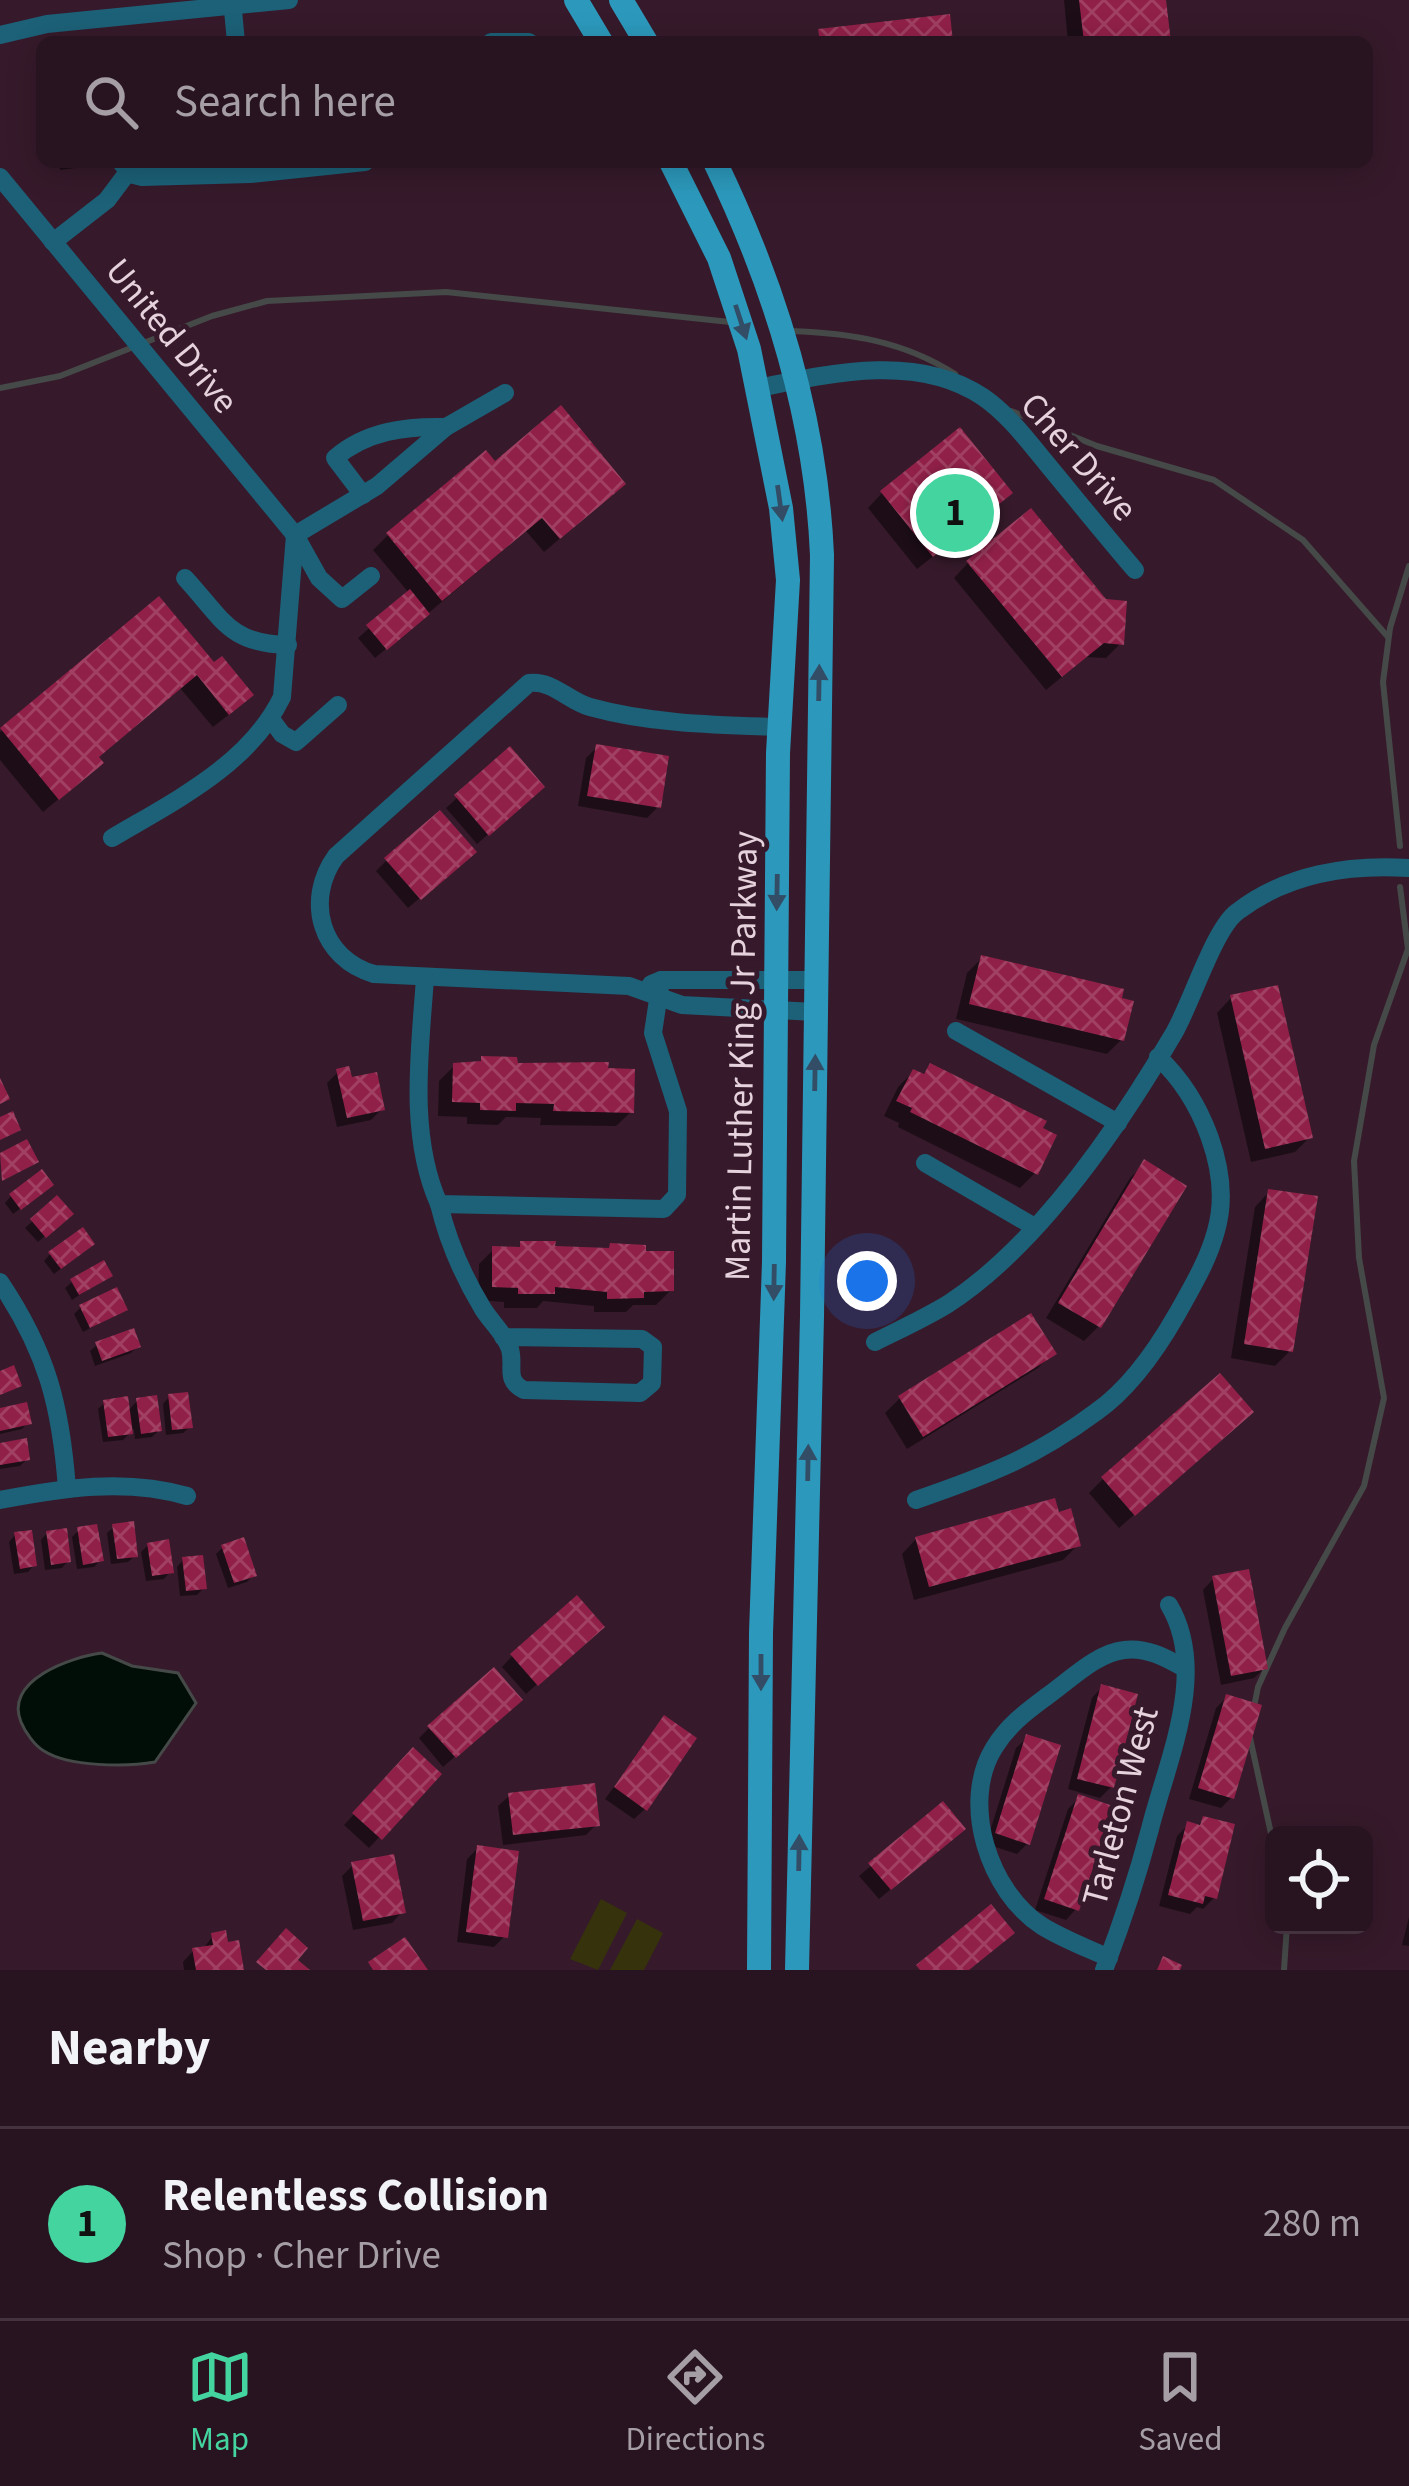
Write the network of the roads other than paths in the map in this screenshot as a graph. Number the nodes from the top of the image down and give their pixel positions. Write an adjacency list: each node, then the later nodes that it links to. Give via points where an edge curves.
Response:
1 (65, 0): 6 (street)
2 (289, 0): 5 (street)
3 (576, 0): 9 (main road)
4 (621, 0): 10 (main road)
5 (232, 3): 6 (street); 8 (street)
6 (66, 22): 7 (street)
7 (0, 35)
8 (235, 36)
9 (597, 36)
10 (642, 36)
11 (123, 168): 17 (street, via 106,200)
12 (126, 168): 13 (street, via 142,177)
13 (308, 168)
14 (674, 168): 19 (main road, Martin Luther King Jr Parkway, one-way to 19, via 719,257)
15 (718, 168): 18 (main road, Martin Luther King Jr Parkway)
16 (0, 177): 17 (street, United Drive)
17 (53, 242): 23 (street, United Drive)
18 (798, 380): 19 (street, Cher Drive); 24 (street, Cher Drive, via 914,373 981,395); 35 (main road, Martin Luther King Jr Parkway, one-way to 18, via 822,554 819,485)
19 (759, 388): 30 (main road, Martin Luther King Jr Parkway, one-way to 30, via 788,580)
20 (506, 393): 21 (street)
21 (446, 427): 22 (street); 22 (street, via 408,426 352,443 334,458)
22 (363, 495): 23 (street)
23 (295, 535): 25 (street, United Drive, via 338,598); 27 (street)
24 (1135, 570)
25 (371, 576)
26 (185, 578): 27 (street, via 239,636)
27 (288, 645): 29 (street)
28 (338, 705): 29 (street, via 296,742)
29 (271, 719): 31 (street, via 195,788)
30 (780, 728): 33 (street, via 589,707 540,682 521,687 326,869 319,916 337,951 362,970); 34 (main road, Martin Luther King Jr Parkway, one-way to 34)
31 (112, 838)
32 (1409, 868): 40 (street, via 1322,872 1234,914)
33 (424, 978): 36 (street); 43 (street, via 418,1090)
34 (775, 980): 35 (street); 36 (street); 37 (main road, Martin Luther King Jr Parkway)
35 (816, 980): 38 (main road, Martin Luther King Jr Parkway)
36 (653, 989): 37 (street, via 682,1005); 43 (street, via 652,1033 678,1111 671,1205)
37 (775, 1010): 38 (street); 55 (main road, Martin Luther King Jr Parkway, one-way to 55)
38 (815, 1012): 56 (main road, Martin Luther King Jr Parkway, one-way to 38)
39 (956, 1031): 41 (street)
40 (1158, 1057): 41 (street); 51 (street, via 1197,1104 1217,1172 1217,1229 1204,1266 1166,1332 1101,1409 1022,1461)
41 (1118, 1124): 44 (street)
42 (925, 1163): 44 (street)
43 (439, 1204): 46 (street, via 466,1280)
44 (1033, 1226): 47 (street, via 949,1303)
45 (0, 1282): 48 (street, via 50,1375)
46 (503, 1336): 46 (street, via 511,1378 524,1390 640,1393 652,1383 653,1347 642,1339)
47 (875, 1342)
48 (67, 1489): 49 (street, via 146,1484); 50 (street)
49 (187, 1496)
50 (0, 1500)
51 (916, 1500)
52 (1168, 1605): 53 (street, Tarleton West)
53 (1184, 1668): 54 (street, Tarleton West, via 1175,1740); 54 (street, Tarleton West, via 1124,1650 1098,1659 1014,1720 980,1784 991,1863 1012,1898 1040,1925)
54 (1106, 1964)
55 (759, 1970)
56 (796, 1970)

